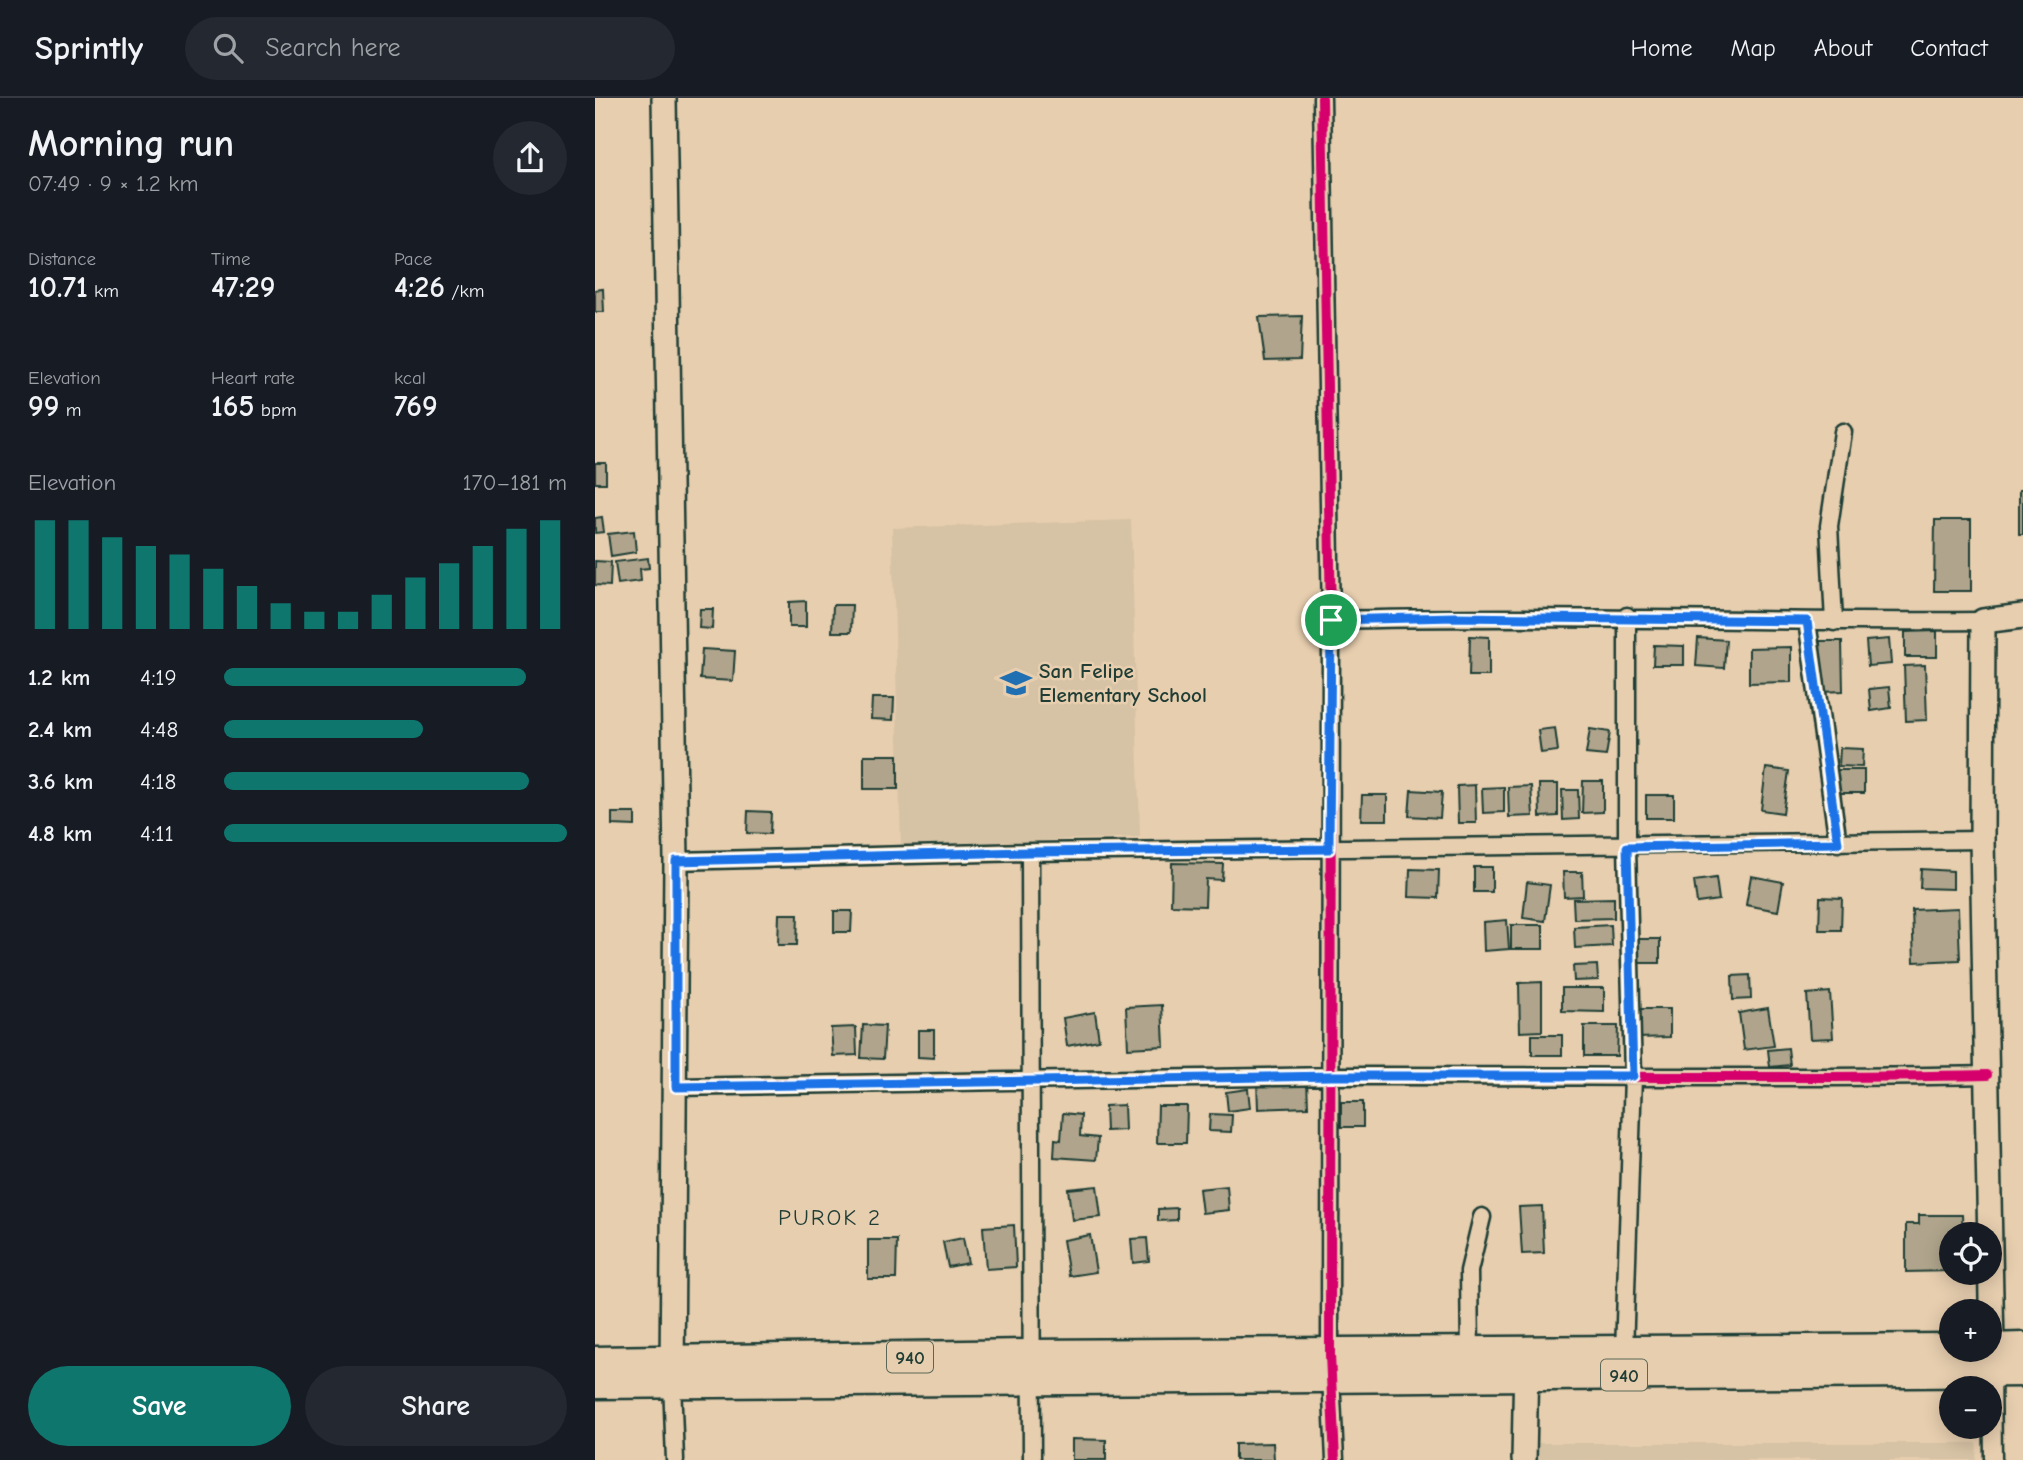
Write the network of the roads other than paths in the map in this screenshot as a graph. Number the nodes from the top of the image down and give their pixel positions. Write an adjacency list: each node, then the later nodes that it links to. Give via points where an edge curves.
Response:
1 (664, 98): 15 (main road)
2 (1322, 98): 6 (street)
3 (1843, 432): 9 (street, via 1829,526)
4 (2023, 616): 8 (main road)
5 (1627, 617): 6 (street); 7 (street); 12 (street)
6 (1331, 620): 13 (street)
7 (1807, 621): 9 (street); 11 (street)
8 (1983, 621): 9 (street); 10 (main road)
9 (1834, 622)
10 (1982, 840): 11 (street); 16 (main road)
11 (1838, 843): 12 (street)
12 (1627, 847): 13 (street); 18 (street)
13 (1329, 849): 14 (street); 17 (street)
14 (1030, 852): 15 (street); 19 (street)
15 (676, 861): 20 (main road)
16 (1987, 1075): 18 (street); 22 (main road)
17 (1332, 1076): 18 (street); 19 (street); 33 (street)
18 (1633, 1076): 25 (street)
19 (1030, 1082): 20 (street); 34 (street)
20 (676, 1087): 36 (main road)
21 (1482, 1217): 27 (street, via 1469,1271)
22 (1990, 1299)
23 (2023, 1348): 26 (highway, 940)
24 (1939, 1349): 25 (highway, 940)
25 (1624, 1353): 32 (highway, 940)
26 (2002, 1353)
27 (1470, 1354): 32 (highway, 940); 33 (highway, 940)
28 (1939, 1357): 32 (highway, 940)
29 (2002, 1361): 35 (highway, 940)
30 (595, 1362): 36 (highway, 940)
31 (1991, 1362): 42 (street)
32 (1526, 1365): 33 (highway, 940); 41 (main road)
33 (1330, 1366): 34 (highway, 940); 40 (street)
34 (1030, 1367): 36 (highway, 940); 39 (street)
35 (2023, 1371)
36 (672, 1372): 37 (highway, 940); 38 (street)
37 (595, 1383)
38 (675, 1460)
39 (1032, 1460)
40 (1335, 1460)
41 (1524, 1460)
42 (1993, 1460)

